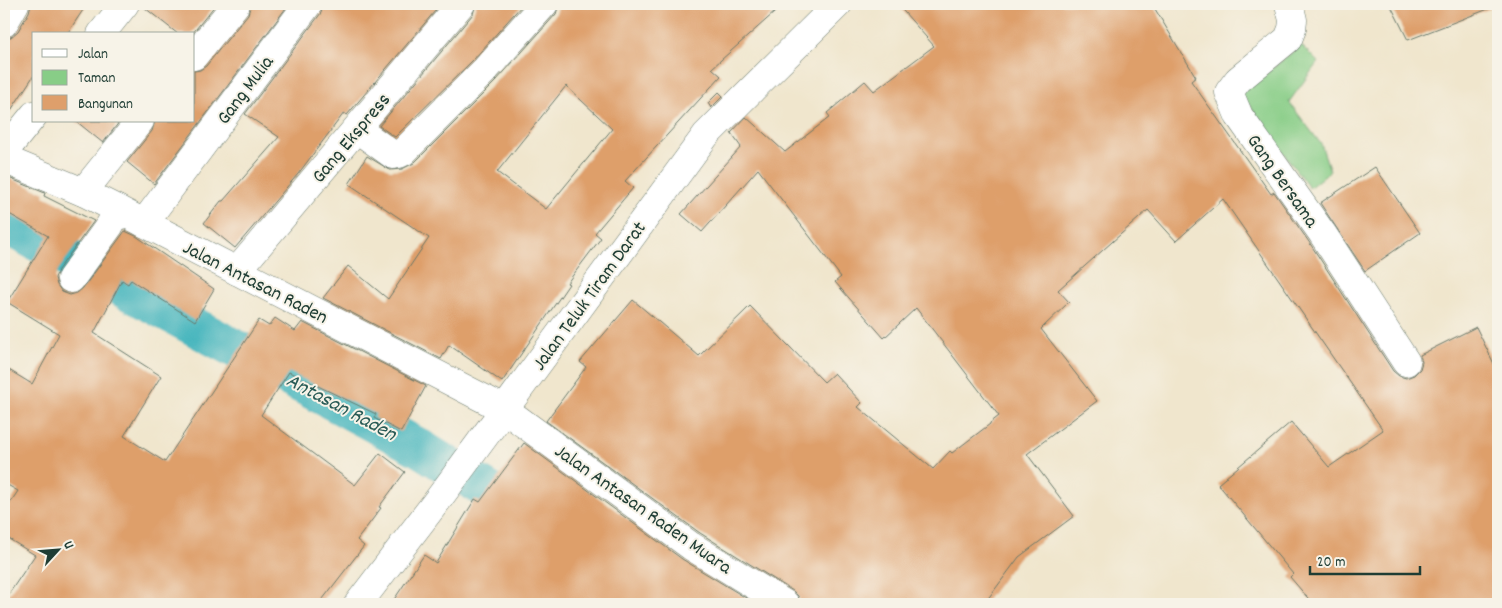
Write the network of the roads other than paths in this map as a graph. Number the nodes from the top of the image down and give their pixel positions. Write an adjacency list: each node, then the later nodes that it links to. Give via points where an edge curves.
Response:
1 (15, 4): 9 (street)
2 (125, 4): 10 (street)
3 (236, 4): 11 (street)
4 (308, 4): 19 (street, Gang Mulia)
5 (461, 4): 14 (street, Gang Ekspress)
6 (544, 4): 14 (street, via 484,71 403,152 393,155)
7 (838, 4): 23 (street, Jalan Teluk Tiram Darat, via 706,135)
8 (1289, 4): 22 (street, Gang Bersama, via 1293,20 1288,39 1238,80 1229,92 1238,116 1322,233)
9 (4, 23)
10 (103, 32)
11 (195, 55)
12 (32, 117): 15 (street)
13 (139, 122): 17 (street)
14 (357, 129): 20 (street, Gang Ekspress)
15 (4, 152)
16 (4, 159): 17 (street, Jalan Antasan Raden)
17 (83, 192): 18 (street, Jalan Antasan Raden)
18 (114, 217): 19 (street, Jalan Antasan Raden); 21 (street)
19 (144, 223): 20 (street, Jalan Antasan Raden)
20 (237, 271): 23 (street, Jalan Antasan Raden)
21 (74, 275)
22 (1406, 362)
23 (504, 409): 24 (street, Jalan Teluk Tiram Darat); 25 (street, Jalan Antasan Raden Muara, via 691,546)
24 (358, 604)
25 (785, 604)

